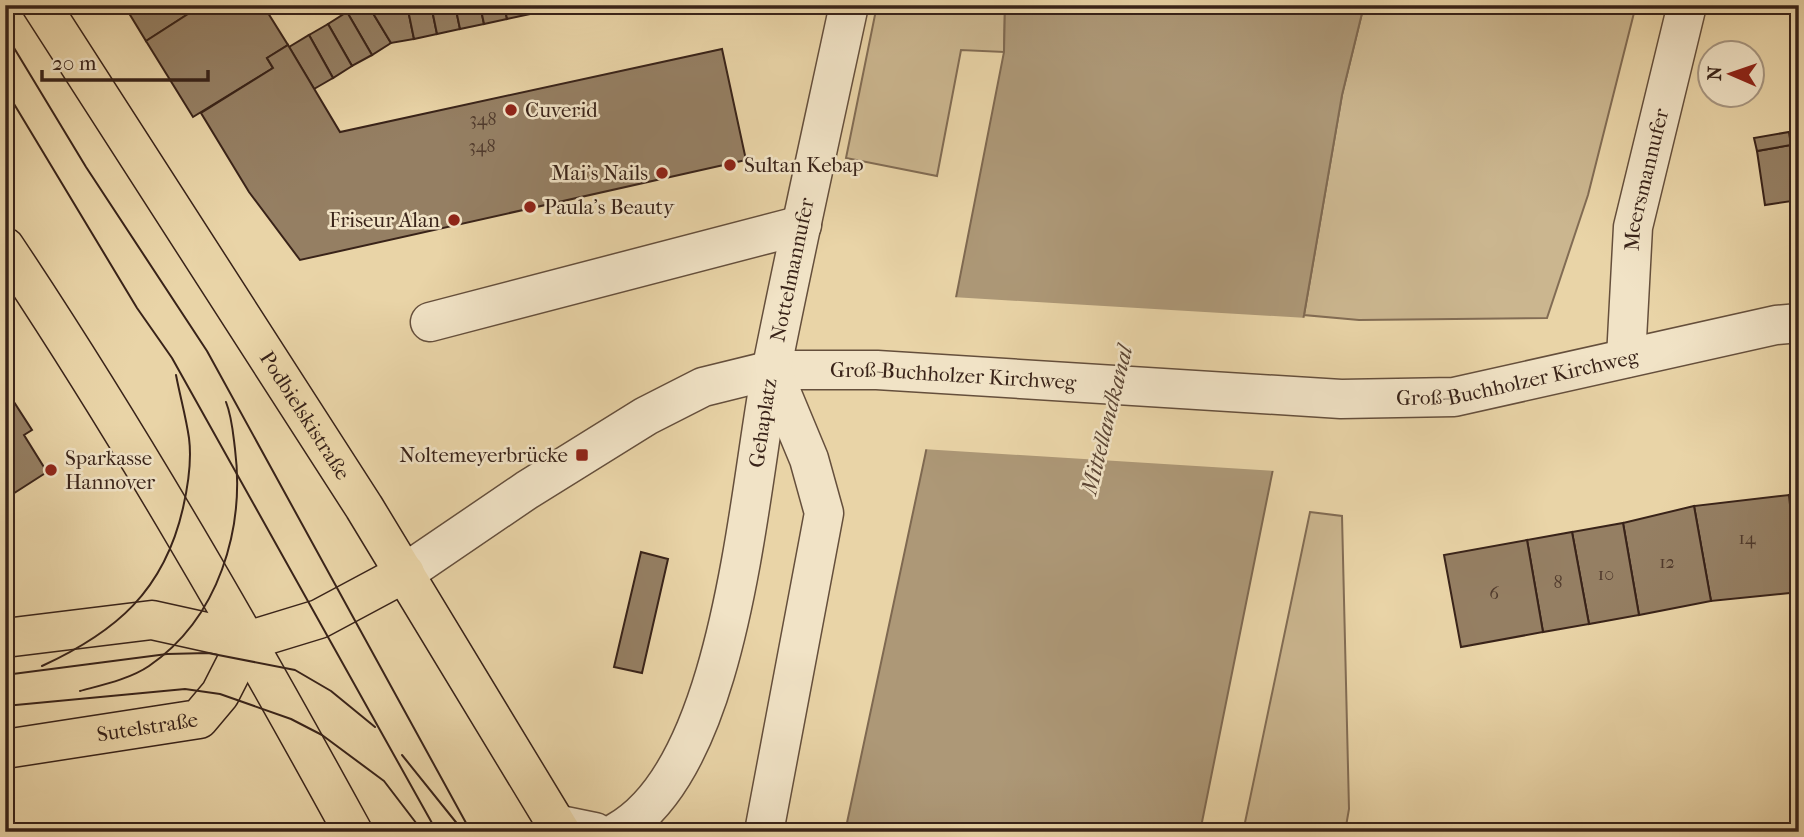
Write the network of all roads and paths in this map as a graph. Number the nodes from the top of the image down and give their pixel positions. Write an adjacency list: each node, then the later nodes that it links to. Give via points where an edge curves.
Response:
1 (41, 5): 10 (main road, Podbielskistraße)
2 (849, 5): 4 (street, Nottelmannufer)
3 (1687, 5): 8 (street, Meersmannufer, via 1633,227)
4 (802, 225): 6 (street); 9 (street, Nottelmannufer)
5 (5, 247): 12 (main road, via 87,373)
6 (430, 322)
7 (1799, 323): 8 (street, Groß-Buchholzer Kirchweg)
8 (1626, 358): 9 (street, Groß-Buchholzer Kirchweg, via 1454,397 1341,399 877,370)
9 (772, 370): 10 (street, Groß-Buchholzer Kirchweg, via 703,387 646,416); 17 (street, Gehaplatz, via 743,555 710,687 685,753 654,802 640,818); 18 (street, Gehaplatz, via 809,458 824,513)
10 (405, 573): 12 (main road, via 319,619); 14 (main road, Podbielskistraße)
11 (5, 638): 12 (main road, via 152,620)
12 (247, 641): 13 (main road, Sutelstraße, via 220,694 199,719); 15 (main road)
13 (5, 749)
14 (558, 828): 16 (street)
15 (353, 832)
16 (595, 832)
17 (617, 832)
18 (764, 832)

